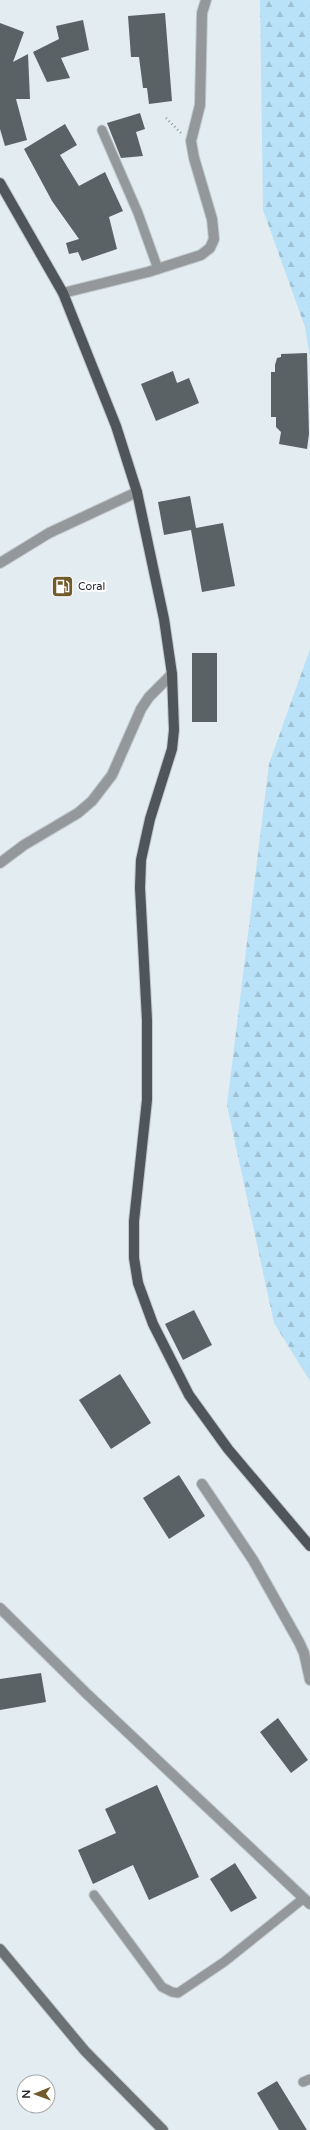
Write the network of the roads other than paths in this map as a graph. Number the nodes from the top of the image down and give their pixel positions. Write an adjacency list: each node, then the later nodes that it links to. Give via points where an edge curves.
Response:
1 (206, 0): 4 (street, via 202,13 200,105 191,141 212,219 214,239 206,252)
2 (102, 130): 4 (lane, via 138,213)
3 (0, 183): 5 (main road)
4 (158, 269): 5 (street)
5 (63, 293): 6 (main road, via 109,406)
6 (137, 492): 7 (street, via 49,533); 8 (main road, via 164,619)
7 (0, 563)
8 (172, 674): 9 (street, via 149,697 142,708 112,775 92,801 78,813); 11 (main road, via 172,749 150,819 141,860 147,1100 134,1221 134,1258 143,1300 188,1395 224,1444)
9 (1, 861)
10 (202, 1484): 13 (street, via 253,1560 299,1642)
11 (310, 1546)
12 (0, 1608): 15 (street, via 87,1694)
13 (310, 1680)
14 (94, 1896): 15 (lane, via 162,1987 178,1993)
15 (307, 1901)
16 (0, 1949): 17 (main road, via 86,2051)
17 (163, 2130)

